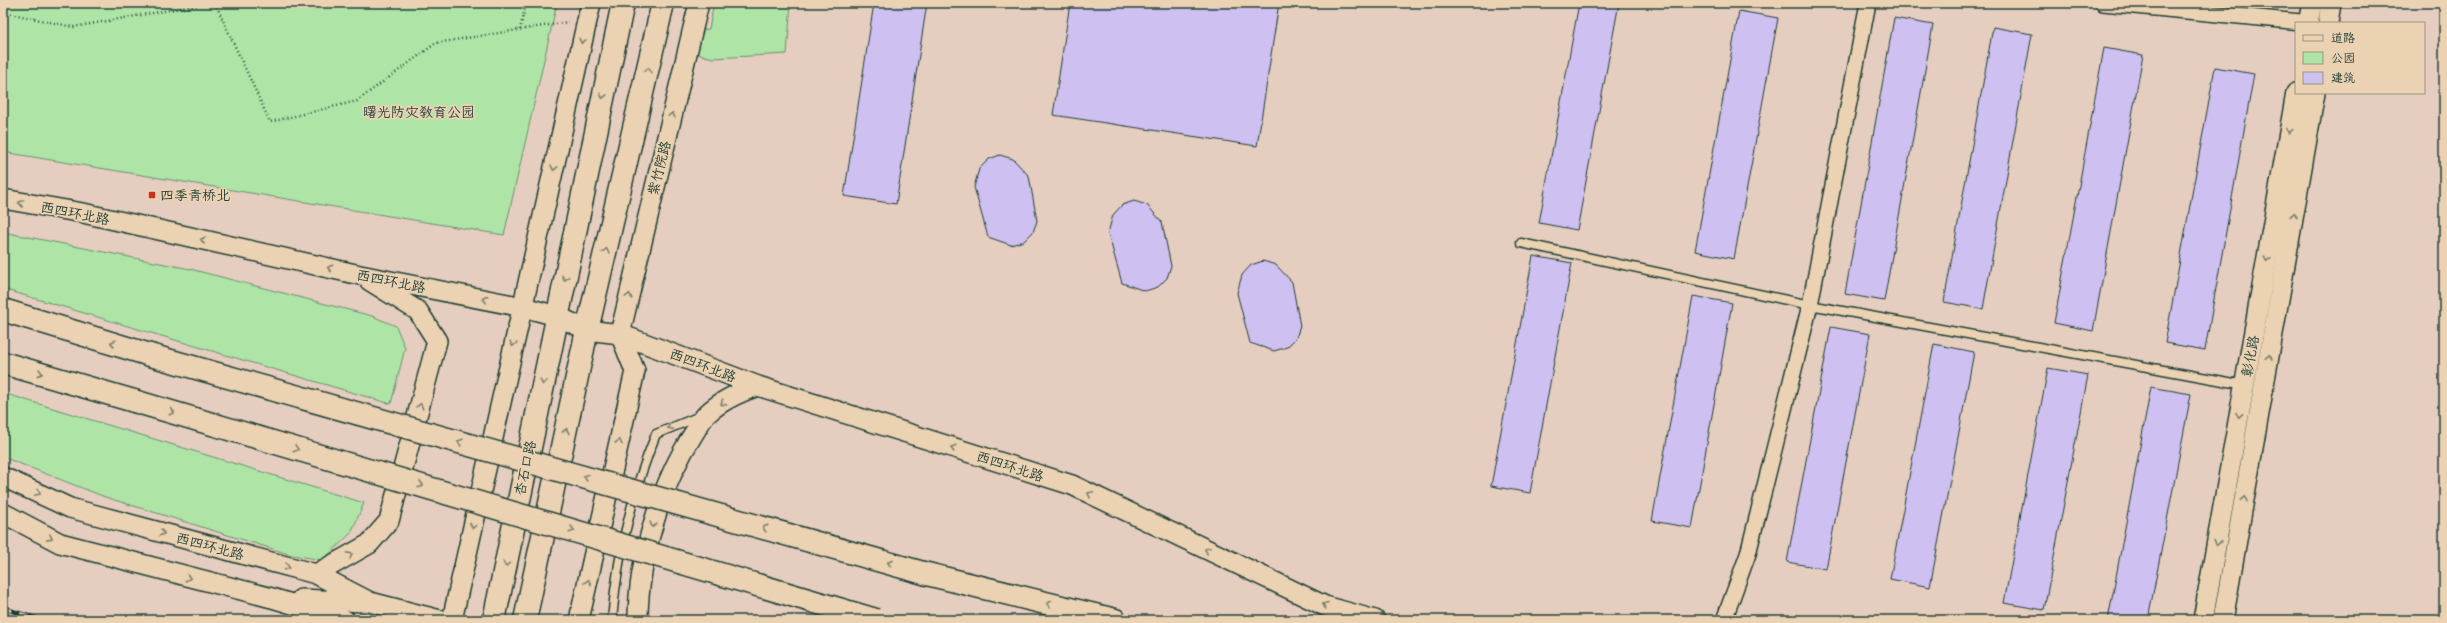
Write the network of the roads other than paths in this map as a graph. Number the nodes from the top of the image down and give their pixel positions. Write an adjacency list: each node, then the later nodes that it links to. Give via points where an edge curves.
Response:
1 (591, 3): 18 (street, one-way to 18)
2 (623, 3): 20 (main road, one-way to 20)
3 (699, 3): 22 (street, 紫竹院路, one-way to 3)
4 (1868, 3): 17 (street)
5 (2103, 3): 9 (street)
6 (2312, 3): 10 (street)
7 (2331, 3): 11 (street)
8 (665, 7): 21 (main road, one-way to 8)
9 (2299, 22)
10 (2309, 22)
11 (2328, 22)
12 (2296, 94): 24 (street, 彰化路, one-way to 24)
13 (2315, 94): 26 (street, 彰化路, one-way to 13)
14 (3, 199): 16 (street, 西四环北路, one-way to 14, via 83,213)
15 (1521, 243): 17 (lane)
16 (360, 275): 18 (street, 西四环北路, one-way to 16); 30 (street, one-way to 16, via 369,544 389,521 437,340 418,311)
17 (1810, 305): 24 (lane, via 2023,342); 44 (street, via 1748,554)
18 (523, 307): 20 (street, 西四环北路); 35 (street, one-way to 35)
19 (3, 310): 42 (main road, one-way to 19, bridge, via 927,574 150,355)
20 (557, 316): 21 (street, 西四环北路); 36 (main road, 杏石口路, one-way to 36)
21 (587, 330): 22 (street, 西四环北路); 37 (main road, one-way to 21)
22 (620, 334): 25 (street, 西四环北路); 38 (street, one-way to 22, via 635,372)
23 (3, 363): 41 (main road, one-way to 41, bridge)
24 (2245, 385): 26 (lane); 45 (street, 彰化路, one-way to 45)
25 (758, 386): 27 (street, one-way to 27, via 738,393); 43 (street, 西四环北路, one-way to 25, via 1325,606 1072,485)
26 (2263, 388): 46 (street, 彰化路, one-way to 26)
27 (707, 414): 39 (lane, one-way to 39, via 676,424 656,434 639,476 615,587); 40 (street, one-way to 40, via 679,456 653,525 638,595)
28 (3, 477): 30 (street, 西四环北路, one-way to 30, via 70,508)
29 (3, 513): 31 (street, one-way to 31, via 60,543)
30 (316, 574): 32 (street, 西四环北路)
31 (272, 598): 32 (street); 33 (street)
32 (370, 602): 34 (street, 西四环北路)
33 (345, 620)
34 (440, 620)
35 (452, 620)
36 (494, 620)
37 (525, 620)
38 (579, 620)
39 (612, 620)
40 (638, 620)
41 (876, 620)
42 (1114, 620)
43 (1375, 620)
44 (1724, 620)
45 (2203, 620)
46 (2223, 620)

